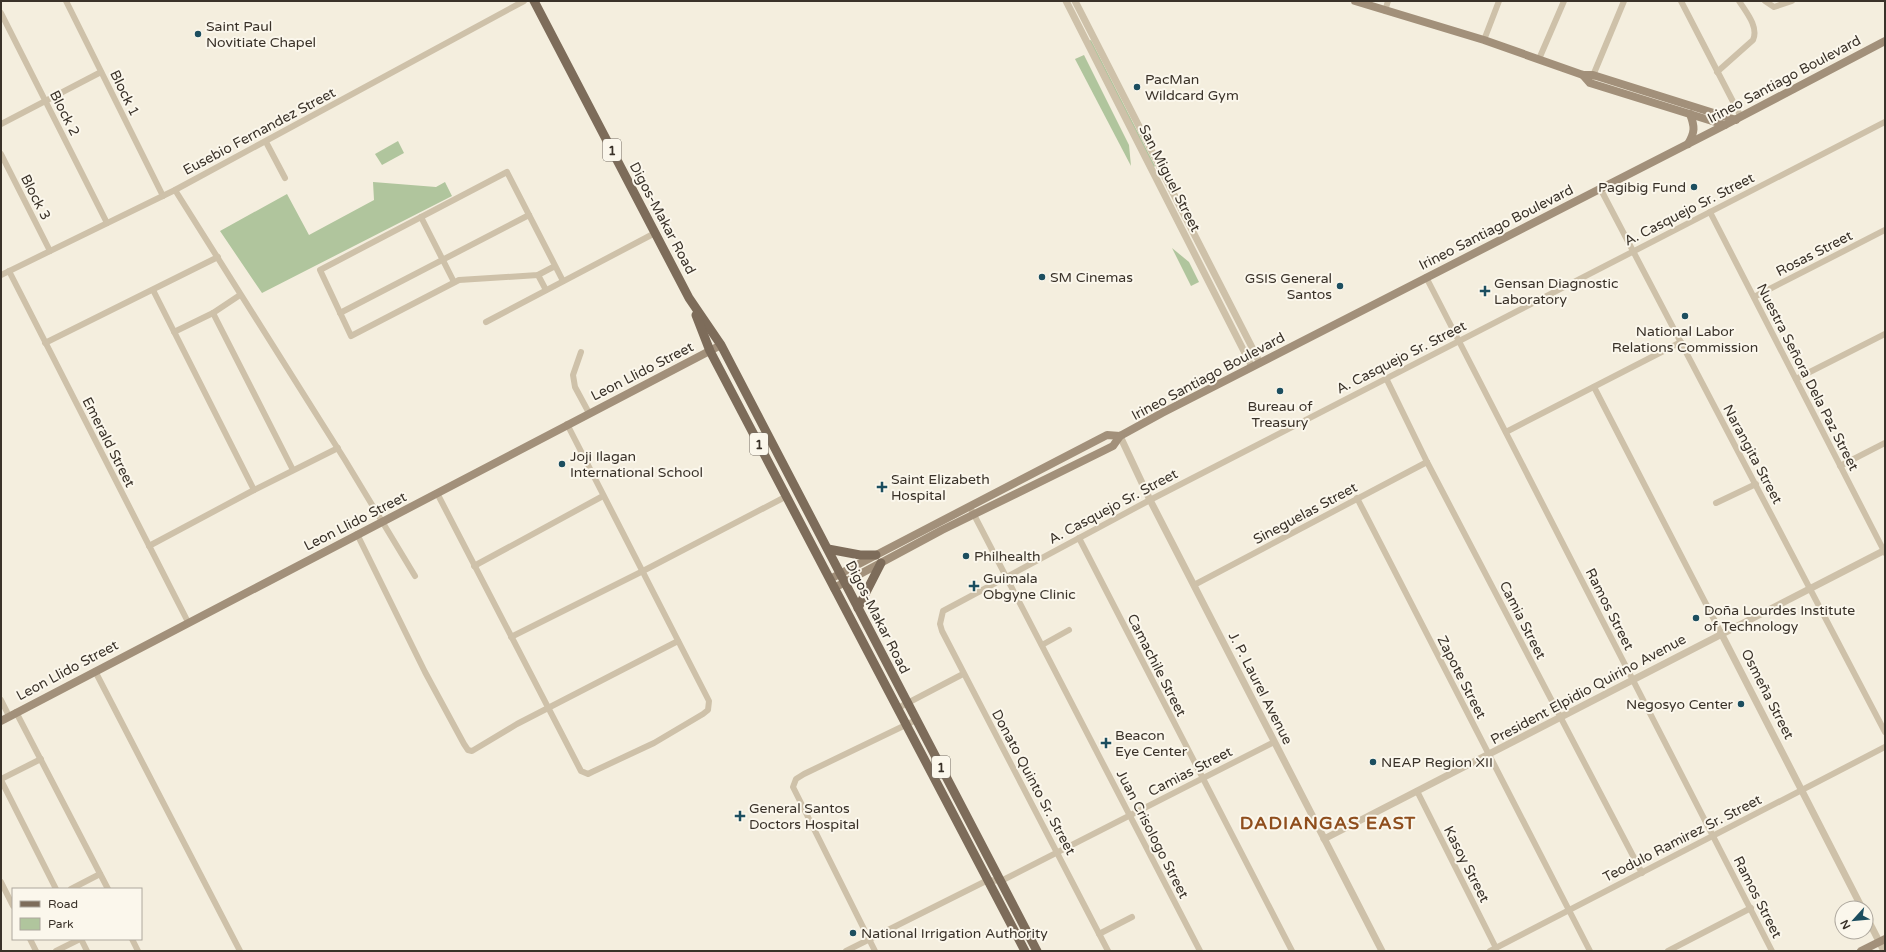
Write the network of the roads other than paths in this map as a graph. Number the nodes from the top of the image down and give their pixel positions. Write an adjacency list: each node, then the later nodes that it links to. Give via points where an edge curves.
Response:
1 (66, 1): 20 (street, Block 1)
2 (524, 1): 29 (street, Eusebio Fernandez Street)
3 (534, 1): 41 (main road, Digos-Makar Road / 1)
4 (1066, 1): 69 (street, San Miguel Street)
5 (1075, 1): 69 (street, San Miguel Street)
6 (1354, 1): 15 (main road)
7 (1388, 1): 15 (street)
8 (1499, 1): 17 (street)
9 (1564, 1): 19 (street)
10 (1624, 1): 22 (street)
11 (1681, 1): 21 (street)
12 (1739, 1): 21 (street, via 1756,34 1753,40)
13 (1765, 1): 14 (street, via 1774,7)
14 (1792, 1)
15 (1385, 11): 17 (main road)
16 (1, 13): 23 (street, Block 2)
17 (1484, 40): 19 (main road)
18 (1885, 41): 25 (main road, Irineo Santiago Boulevard)
19 (1539, 59): 22 (main road)
20 (101, 72): 23 (street); 35 (street, Block 1)
21 (1717, 72): 25 (street)
22 (1591, 79): 24 (main road); 25 (main road)
23 (45, 101): 27 (street); 39 (street, Block 2)
24 (1690, 114): 28 (main road); 30 (main road, via 1694,134)
25 (1738, 118): 28 (main road, Irineo Santiago Boulevard)
26 (1885, 122): 36 (street, A. Casquejo Sr. Street)
27 (1, 124)
28 (1725, 125): 30 (main road, Irineo Santiago Boulevard)
29 (266, 142): 32 (street); 34 (street, Eusebio Fernandez Street)
30 (1688, 144): 33 (main road, Irineo Santiago Boulevard)
31 (1, 154): 42 (street, Block 3)
32 (285, 178)
33 (1600, 188): 43 (street, Narangita Street); 50 (main road, Irineo Santiago Boulevard)
34 (175, 190): 35 (street, Eusebio Fernandez Street); 44 (street)
35 (163, 196): 39 (street, Eusebio Fernandez Street)
36 (1710, 212): 43 (street, A. Casquejo Sr. Street); 56 (street, Nuestra Señora Dela Paz Street)
37 (529, 215): 38 (street, via 507,172); 45 (street); 46 (street)
38 (421, 217): 45 (street); 59 (street, via 320,270)
39 (107, 224): 42 (street, Eusebio Fernandez Street)
40 (1885, 230): 56 (street, Rosas Street)
41 (655, 233): 51 (street); 57 (main road, Digos-Makar Road / 1)
42 (50, 251): 47 (street, Eusebio Fernandez Street)
43 (1633, 251): 63 (street, A. Casquejo Sr. Street); 64 (street, Narangita Street)
44 (218, 257): 53 (street); 55 (street)
45 (442, 260): 52 (street); 59 (street)
46 (555, 266): 49 (street); 51 (street)
47 (9, 271): 48 (street, Eusebio Fernandez Street); 65 (street, Emerald Street)
48 (1, 275)
49 (538, 275): 52 (street); 54 (street)
50 (1426, 277): 63 (street, Ramos Street); 69 (main road, Irineo Santiago Boulevard)
51 (563, 281): 54 (street)
52 (454, 282): 59 (street, via 351,336)
53 (153, 290): 61 (street); 65 (street)
54 (546, 290): 60 (street)
55 (240, 295): 58 (street); 78 (street)
56 (1754, 297): 71 (street, Nuestra Señora Dela Paz Street)
57 (689, 298): 66 (main road, Digos-Makar Road / 1); 67 (main road, Digos-Makar Road / 1)
58 (213, 313): 61 (street); 81 (street)
59 (340, 313)
60 (486, 322)
61 (174, 332): 83 (street)
62 (1885, 334): 71 (street)
63 (1459, 340): 70 (street, A. Casquejo Sr. Street); 75 (street, Ramos Street)
64 (1681, 342): 72 (street); 82 (street, Narangita Street)
65 (45, 343): 95 (street, Emerald Street)
66 (721, 345): 67 (main road, Leon Llido Street); 97 (main road, Digos-Makar Road / 1)
67 (710, 351): 73 (main road, Leon Llido Street); 86 (main road, Digos-Makar Road / 1)
68 (580, 352): 73 (street, via 573,375 575,387)
69 (1256, 365): 76 (main road, Irineo Santiago Boulevard)
70 (1386, 378): 79 (street, Camia Street); 88 (street, A. Casquejo Sr. Street)
71 (1796, 379): 80 (street, Nuestra Señora Dela Paz Street)
72 (1594, 387): 75 (street); 113 (street, Osmeña Street)
73 (589, 413): 74 (main road, Leon Llido Street)
74 (567, 424): 84 (main road, Leon Llido Street); 85 (street)
75 (1506, 432): 119 (street, Ramos Street)
76 (1120, 436): 88 (street, J. P. Laurel Avenue); 90 (main road, Irineo Santiago Boulevard, via 1107,435); 91 (main road, Irineo Santiago Boulevard, via 1113,446)
77 (1885, 443): 80 (street)
78 (338, 448): 81 (street); 92 (street)
79 (1427, 462): 87 (street, Sineguelas Street); 125 (street, Camia Street)
80 (1840, 466): 98 (street, Nuestra Señora Dela Paz Street)
81 (293, 470): 83 (street)
82 (1756, 484): 89 (street); 108 (street, Narangita Street)
83 (254, 490): 95 (street)
84 (437, 493): 92 (main road, Leon Llido Street); 100 (street)
85 (603, 496): 100 (street); 101 (street)
86 (786, 496): 101 (street); 105 (main road, Digos-Makar Road / 1)
87 (1357, 498): 106 (street, Sineguelas Street); 132 (street, Zapote Street)
88 (1150, 500): 94 (street, A. Casquejo Sr. Street); 106 (street, J. P. Laurel Avenue)
89 (1716, 503)
90 (970, 507): 91 (street, Juan Crisologo Street); 96 (main road, Irineo Santiago Boulevard)
91 (974, 515): 96 (main road, Irineo Santiago Boulevard); 103 (street, Juan Crisologo Street)
92 (382, 521): 93 (main road, Leon Llido Street); 102 (street)
93 (357, 534): 110 (main road, Leon Llido Street); 122 (street, via 425,672 468,750 478,748)
94 (1079, 538): 103 (street, A. Casquejo Sr. Street); 134 (street, Camachile Street)
95 (149, 546): 110 (street, Emerald Street)
96 (899, 548): 99 (main road, Irineo Santiago Boulevard)
97 (828, 549): 99 (main road); 104 (main road, Digos-Makar Road / 1)
98 (1885, 551): 108 (street, President Elpidio Quirino Avenue)
99 (878, 559): 104 (main road, Irineo Santiago Boulevard); 109 (main road)
100 (474, 566): 114 (street)
101 (641, 572): 114 (street); 115 (street)
102 (414, 576)
103 (1006, 576): 111 (street, A. Casquejo Sr. Street, via 947,607 943,611); 116 (street, Juan Crisologo Street)
104 (843, 578): 105 (main road, Irineo Santiago Boulevard); 107 (main road, Irineo Santiago Boulevard); 109 (main road, Digos-Makar Road / 1)
105 (830, 579): 107 (main road, Digos-Makar Road / 1)
106 (1194, 585): 130 (street, J. P. Laurel Avenue)
107 (834, 588): 123 (main road, Digos-Makar Road / 1)
108 (1810, 588): 113 (street, President Elpidio Quirino Avenue); 129 (street, Narangita Street)
109 (858, 608): 121 (main road, Digos-Makar Road / 1)
110 (188, 622): 117 (main road, Leon Llido Street)
111 (940, 624): 118 (street, Donato Quinto Sr. Street)
112 (1069, 630): 116 (street)
113 (1721, 633): 119 (street, President Elpidio Quirino Avenue); 136 (street, Osmeña Street)
114 (510, 637): 122 (street)
115 (678, 642): 122 (street); 122 (street, via 707,696 709,706 708,710 694,720 654,743 592,772 584,773 576,765)
116 (1042, 645): 138 (street, Juan Crisologo Street)
117 (95, 671): 124 (main road, Leon Llido Street); 168 (street)
118 (963, 674): 121 (street); 141 (street, Donato Quinto Sr. Street)
119 (1633, 680): 125 (street, President Elpidio Quirino Avenue); 139 (street, Ramos Street)
120 (1, 700): 124 (street)
121 (908, 703): 123 (street); 127 (main road, Digos-Makar Road / 1)
122 (548, 708)
123 (898, 708): 128 (main road, Digos-Makar Road / 1)
124 (13, 714): 126 (main road, Leon Llido Street); 133 (street)
125 (1560, 718): 132 (street, President Elpidio Quirino Avenue); 142 (street, Camia Street)
126 (1, 720)
127 (916, 720): 128 (street); 145 (main road, Digos-Makar Road / 1)
128 (906, 725): 144 (main road, Digos-Makar Road / 1); 161 (street, via 804,774 796,779 793,787)
129 (1885, 732)
130 (1274, 742): 134 (street, Camias Street); 140 (street, J. P. Laurel Avenue)
131 (1885, 747): 136 (street, Teodulo Ramirez Sr. Street)
132 (1488, 755): 137 (street, President Elpidio Quirino Avenue); 153 (street, Zapote Street)
133 (41, 759): 135 (street); 143 (street)
134 (1202, 778): 138 (street, Camias Street); 175 (street, Camachile Street)
135 (1, 779): 147 (street)
136 (1802, 790): 139 (street, Teodulo Ramirez Sr. Street); 150 (street, Osmeña Street)
137 (1417, 791): 140 (street, President Elpidio Quirino Avenue); 163 (street, Kasoy Street)
138 (1129, 816): 141 (street, Camias Street); 174 (street, Juan Crisologo Street)
139 (1713, 836): 142 (street, Teodulo Ramirez Sr. Street); 152 (street, Ramos Street)
140 (1324, 839): 176 (street, J. P. Laurel Avenue)
141 (1057, 852): 145 (street, Camias Street); 156 (street, Donato Quinto Sr. Street)
142 (1642, 872): 153 (street, Teodulo Ramirez Sr. Street)
143 (100, 874): 148 (street); 149 (street)
144 (988, 880): 145 (street); 161 (street); 171 (main road, Digos-Makar Road / 1)
145 (1001, 881): 172 (main road, Digos-Makar Road / 1)
146 (1, 882): 151 (street)
147 (56, 888)
148 (73, 888)
149 (107, 888)
150 (1858, 900)
151 (12, 904)
152 (1750, 908): 178 (street); 179 (street, Ramos Street)
153 (1569, 910): 163 (street, Teodulo Ramirez Sr. Street); 177 (street, Zapote Street)
154 (1132, 917): 156 (street)
155 (1874, 928): 162 (street)
156 (1099, 934): 173 (street, Donato Quinto Sr. Street)
157 (30, 940): 164 (street)
158 (79, 940): 165 (street)
159 (82, 940): 166 (street)
160 (132, 940): 167 (street)
161 (870, 940): 169 (street); 170 (street)
162 (1882, 940): 180 (main road); 181 (street)
163 (1493, 949)
164 (36, 951)
165 (56, 951)
166 (87, 951)
167 (138, 951)
168 (240, 951)
169 (846, 951)
170 (875, 951)
171 (1025, 951)
172 (1037, 951)
173 (1108, 951)
174 (1200, 951)
175 (1292, 951)
176 (1382, 951)
177 (1590, 951)
178 (1668, 951)
179 (1772, 951)
180 (1861, 951)
181 (1884, 951)

